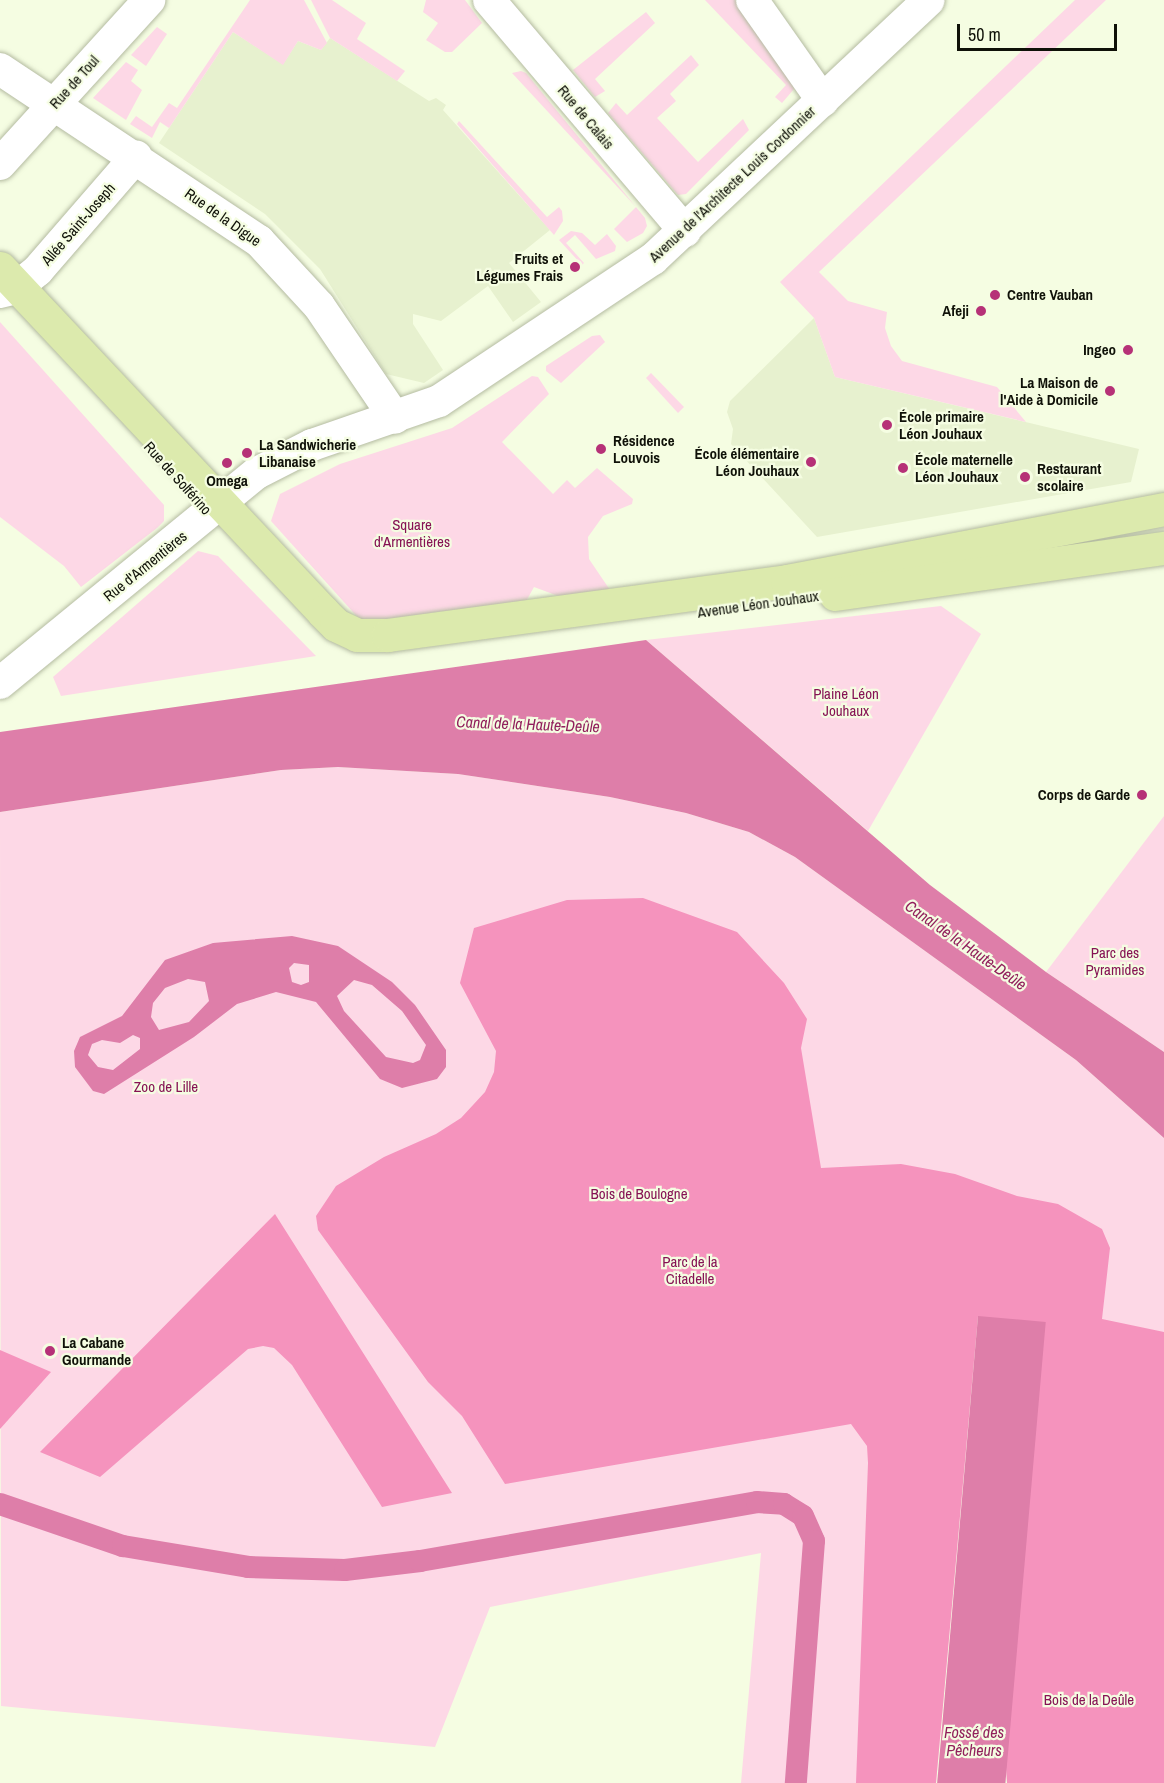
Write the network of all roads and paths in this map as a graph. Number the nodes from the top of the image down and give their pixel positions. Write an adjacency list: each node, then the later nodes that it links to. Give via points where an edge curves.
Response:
1 (149, 0): 7 (street, Rue de Toul)
2 (489, 0): 10 (street, Rue de Calais)
3 (752, 0): 6 (street)
4 (929, 0): 6 (street, Avenue de l'Architecte Louis Cordonnier)
5 (0, 69): 7 (street, Rue de la Digue)
6 (823, 101): 10 (street, Avenue de l'Architecte Louis Cordonnier)
7 (55, 103): 8 (street, Rue de la Digue); 9 (street, Rue de Toul)
8 (136, 157): 11 (street, Allée Saint-Joseph, via 38,270); 12 (street, Rue de la Digue, via 243,227 282,263 345,341)
9 (0, 164)
10 (686, 231): 12 (street, Avenue de l'Architecte Louis Cordonnier, via 653,259 456,392)
11 (5, 283): 13 (main road, Rue de Solférino, via 49,338)
12 (395, 418): 13 (street, Rue d'Armentières, via 296,452 257,473)
13 (215, 507): 16 (main road, Rue de Solférino, via 327,643); 17 (street, Rue d'Armentières)
14 (1164, 509): 16 (main road, Avenue Léon Jouhaux, via 787,581 408,633)
15 (1164, 548): 16 (main road, Avenue Léon Jouhaux, via 383,656)
16 (355, 646)
17 (9, 676)

